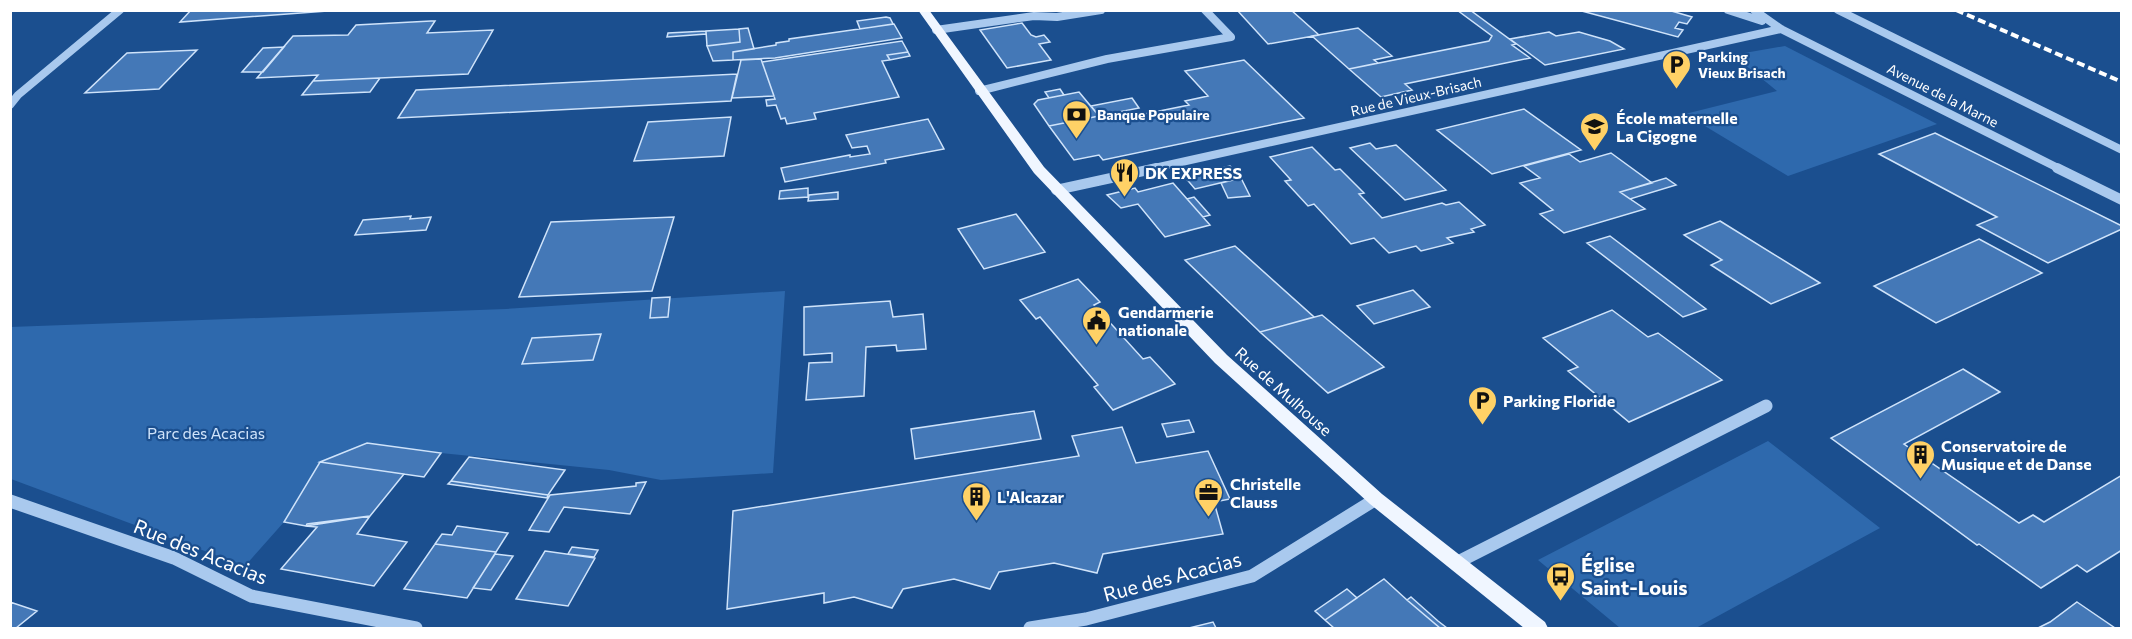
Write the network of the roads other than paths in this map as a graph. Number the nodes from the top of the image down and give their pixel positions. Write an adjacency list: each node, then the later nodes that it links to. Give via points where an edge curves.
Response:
1 (120, 10): 11 (street)
2 (923, 10): 9 (main road, Rue de Mulhouse)
3 (1101, 10): 9 (street)
4 (1205, 10): 10 (street, via 1231,37 1107,59)
5 (1728, 10): 8 (street)
6 (1754, 10): 8 (street, Avenue de la Marne)
7 (1838, 10): 12 (street)
8 (1781, 29): 13 (street, Rue de Vieux-Brisach); 14 (street, Avenue de la Marne)
9 (936, 30): 10 (main road, Rue de Mulhouse)
10 (979, 91): 13 (main road, Rue de Mulhouse)
11 (10, 105)
12 (2121, 150)
13 (1056, 190): 16 (main road, Rue de Mulhouse, via 1221,359)
14 (2121, 200)
15 (1766, 406): 18 (street)
16 (1376, 499): 18 (main road, Rue de Mulhouse); 20 (street, Rue des Acacias, via 1252,576 1086,619)
17 (10, 501): 19 (street, Rue des Acacias, via 174,558 250,596)
18 (1456, 563): 21 (main road, Rue de Mulhouse)
19 (416, 628)
20 (1030, 628)
21 (1538, 628)

